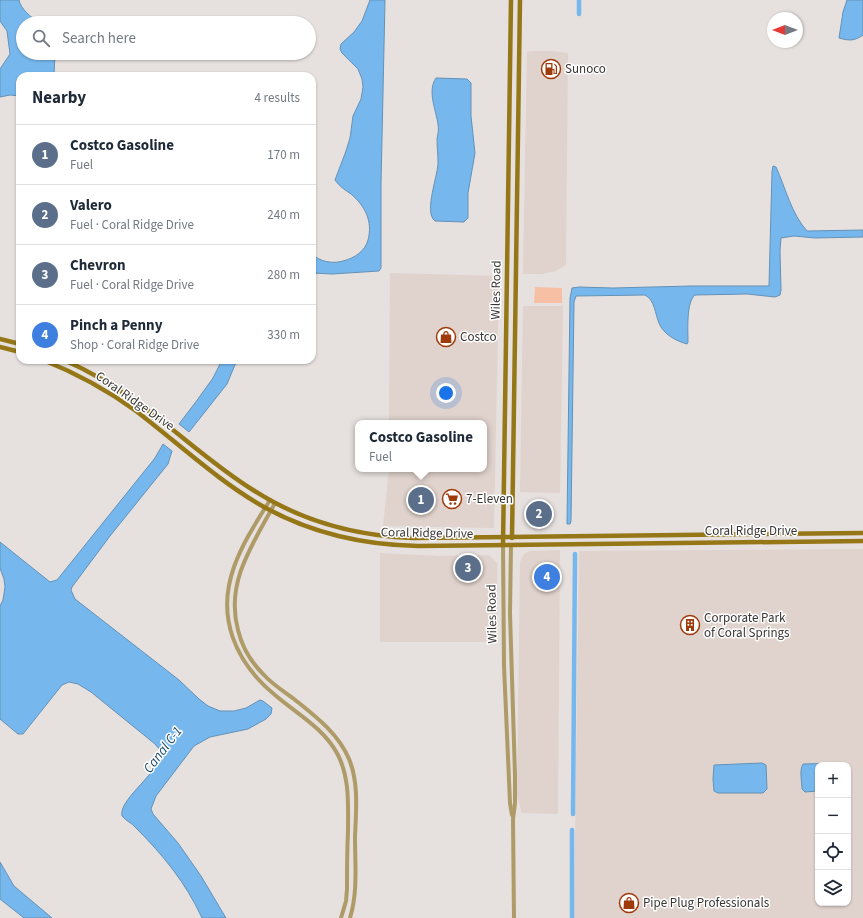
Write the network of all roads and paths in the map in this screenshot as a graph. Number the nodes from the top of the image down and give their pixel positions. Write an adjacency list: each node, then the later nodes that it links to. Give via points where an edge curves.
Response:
1 (511, 0): 3 (main road, Wiles Road)
2 (520, 0): 4 (main road, Wiles Road)
3 (511, 30): 4 (main road); 16 (main road, Wiles Road)
4 (519, 41): 17 (main road, Wiles Road)
5 (0, 338): 6 (main road)
6 (16, 343)
7 (0, 347): 8 (main road)
8 (16, 351)
9 (52, 364): 13 (main road, Coral Ridge Drive, via 90,382 116,398 226,482)
10 (73, 364): 11 (main road, Coral Ridge Drive, via 136,401 234,477)
11 (270, 500): 12 (main road, Coral Ridge Drive); 13 (street)
12 (275, 503): 14 (street); 16 (main road, Coral Ridge Drive, via 325,524 374,535 413,538)
13 (265, 508): 14 (main road, Coral Ridge Drive); 22 (street, via 234,565 228,591 228,620 235,645 244,662 266,687 321,732 334,748 344,770 348,792 347,890)
14 (271, 510): 19 (main road, Coral Ridge Drive, via 319,530 366,542 405,546); 23 (street, via 241,568 235,590 235,619 245,650 263,674 322,722 341,744 349,759 356,802 355,889)
15 (863, 533): 17 (main road, Coral Ridge Drive)
16 (503, 537): 17 (main road, Coral Ridge Drive); 19 (main road, Wiles Road)
17 (512, 537): 20 (main road, Wiles Road)
18 (863, 541): 20 (main road, Coral Ridge Drive)
19 (503, 545): 20 (main road, Coral Ridge Drive); 21 (street, Wiles Road, via 505,687 510,803)
20 (511, 545): 21 (street, Wiles Road, via 510,613 515,782)
21 (513, 819): 24 (street, Wiles Road)
22 (342, 918)
23 (350, 918)
24 (514, 918)

